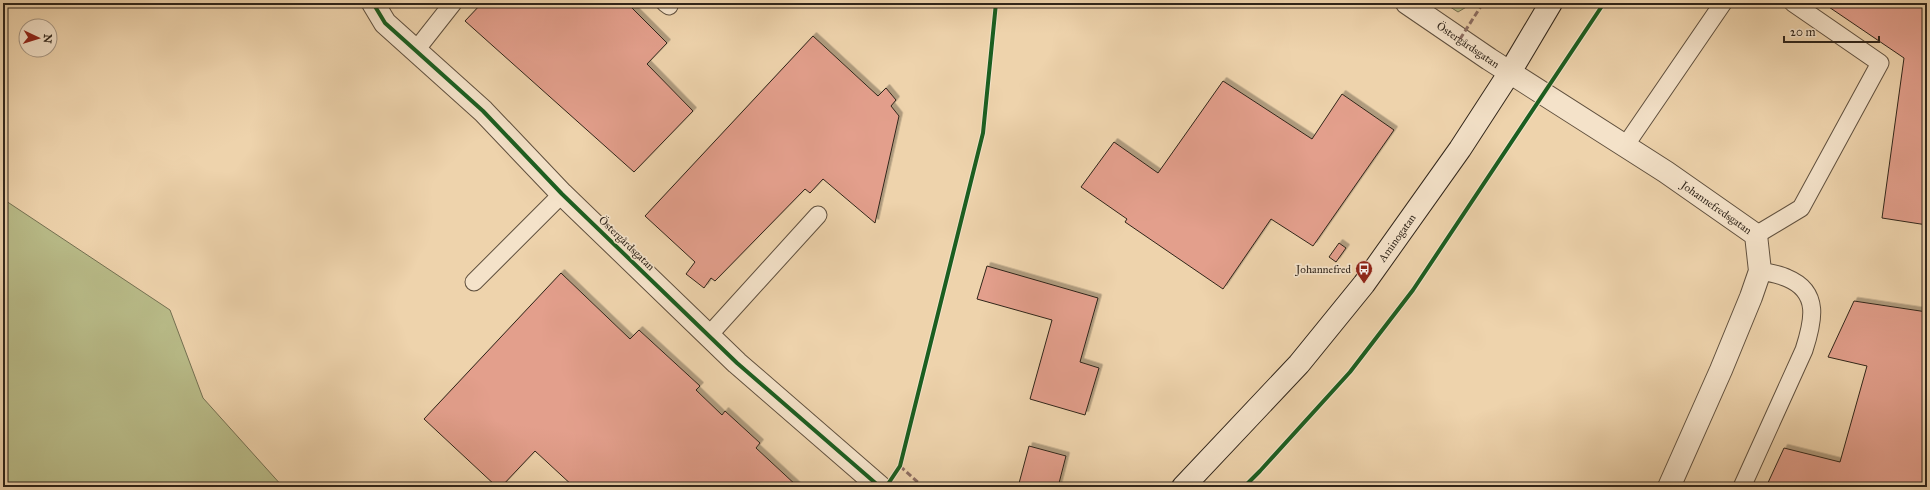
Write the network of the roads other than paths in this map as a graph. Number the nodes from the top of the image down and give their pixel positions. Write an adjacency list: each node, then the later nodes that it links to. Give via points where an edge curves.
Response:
1 (373, 3): 7 (street, Östergårdsgatan, via 385,23)
2 (453, 3): 7 (lane)
3 (1407, 3): 8 (street, Östergårdsgatan)
4 (1551, 3): 8 (street, Aminogatan)
5 (1723, 3): 9 (lane)
6 (1792, 3): 12 (lane, via 1880,64 1801,208)
7 (416, 50): 10 (street, Östergårdsgatan, via 483,111)
8 (1510, 72): 9 (street, Johannefredsgatan); 17 (street, Aminogatan, via 1427,197 1364,284 1299,364)
9 (1625, 146): 12 (street, Johannefredsgatan)
10 (562, 194): 14 (lane); 15 (street, Östergårdsgatan)
11 (818, 215): 15 (lane)
12 (1756, 235): 13 (street, Johannefredsgatan)
13 (1760, 271): 18 (street, Johannefredsgatan, via 1721,370); 19 (lane, via 1788,278 1804,289 1811,300 1813,314 1804,350)
14 (474, 282)
15 (709, 335): 16 (street, Östergårdsgatan, via 737,363)
16 (880, 487)
17 (1183, 487)
18 (1668, 487)
19 (1742, 487)

